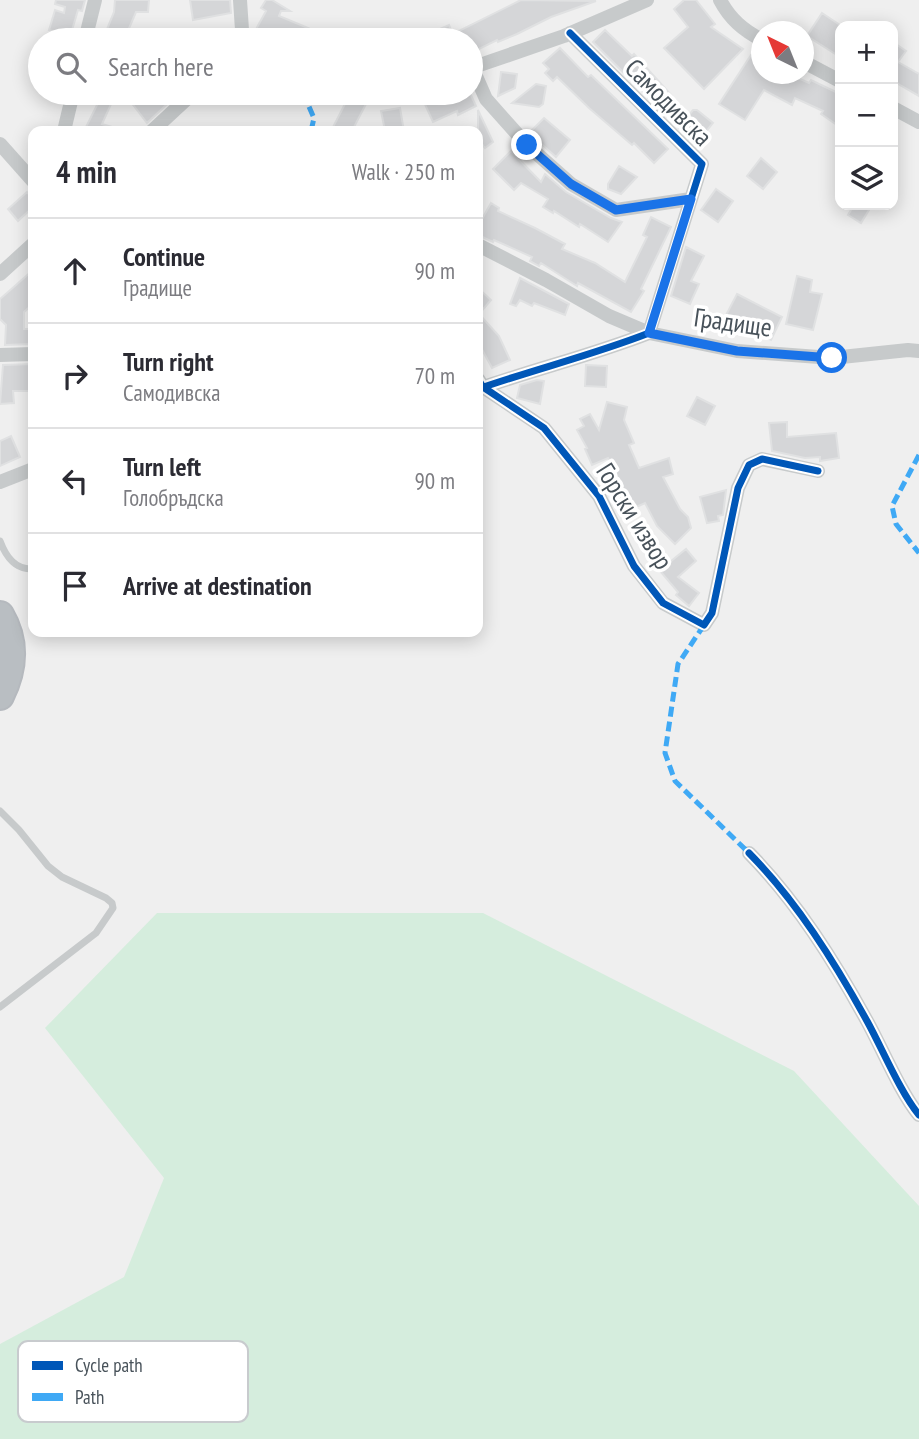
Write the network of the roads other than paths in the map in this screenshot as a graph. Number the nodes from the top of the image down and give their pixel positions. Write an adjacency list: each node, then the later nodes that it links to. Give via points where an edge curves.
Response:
1 (95, 0): 5 (street)
2 (240, 0): 6 (street)
3 (647, 0): 7 (street)
4 (720, 0): 8 (street, via 728,16)
5 (88, 28)
6 (242, 28)
7 (570, 33): 9 (street); 21 (street, Самодивска, via 702,164)
8 (751, 35)
9 (483, 64)
10 (814, 68): 11 (street)
11 (835, 78)
12 (483, 92): 21 (street, via 527,145 571,184 616,210)
13 (70, 105): 17 (street)
14 (180, 105): 18 (street)
15 (898, 111): 16 (street)
16 (919, 122)
17 (65, 126)
18 (157, 126)
19 (0, 144): 20 (street)
20 (28, 175)
21 (691, 199): 25 (street, Самодивска)
22 (483, 248): 25 (street, Градище)
23 (28, 249): 24 (street)
24 (0, 274)
25 (649, 333): 26 (street, Градище, via 737,351 832,358); 29 (street, via 603,351)
26 (919, 351)
27 (28, 354): 28 (street)
28 (0, 355)
29 (483, 384)
30 (483, 388): 32 (street, Горски извор, via 544,428 599,496 634,566 663,603 704,625 712,613 738,488 749,465 762,459)
31 (28, 471): 33 (street)
32 (818, 471)
33 (0, 482)
34 (0, 541): 35 (lane, via 12,562)
35 (28, 569)
36 (0, 615): 37 (highway, via 12,652)
37 (0, 696)
38 (0, 811): 40 (lane, via 48,866 106,898 113,908 96,933)
39 (749, 853): 41 (street, via 805,919)
40 (0, 1007)
41 (919, 1115)

